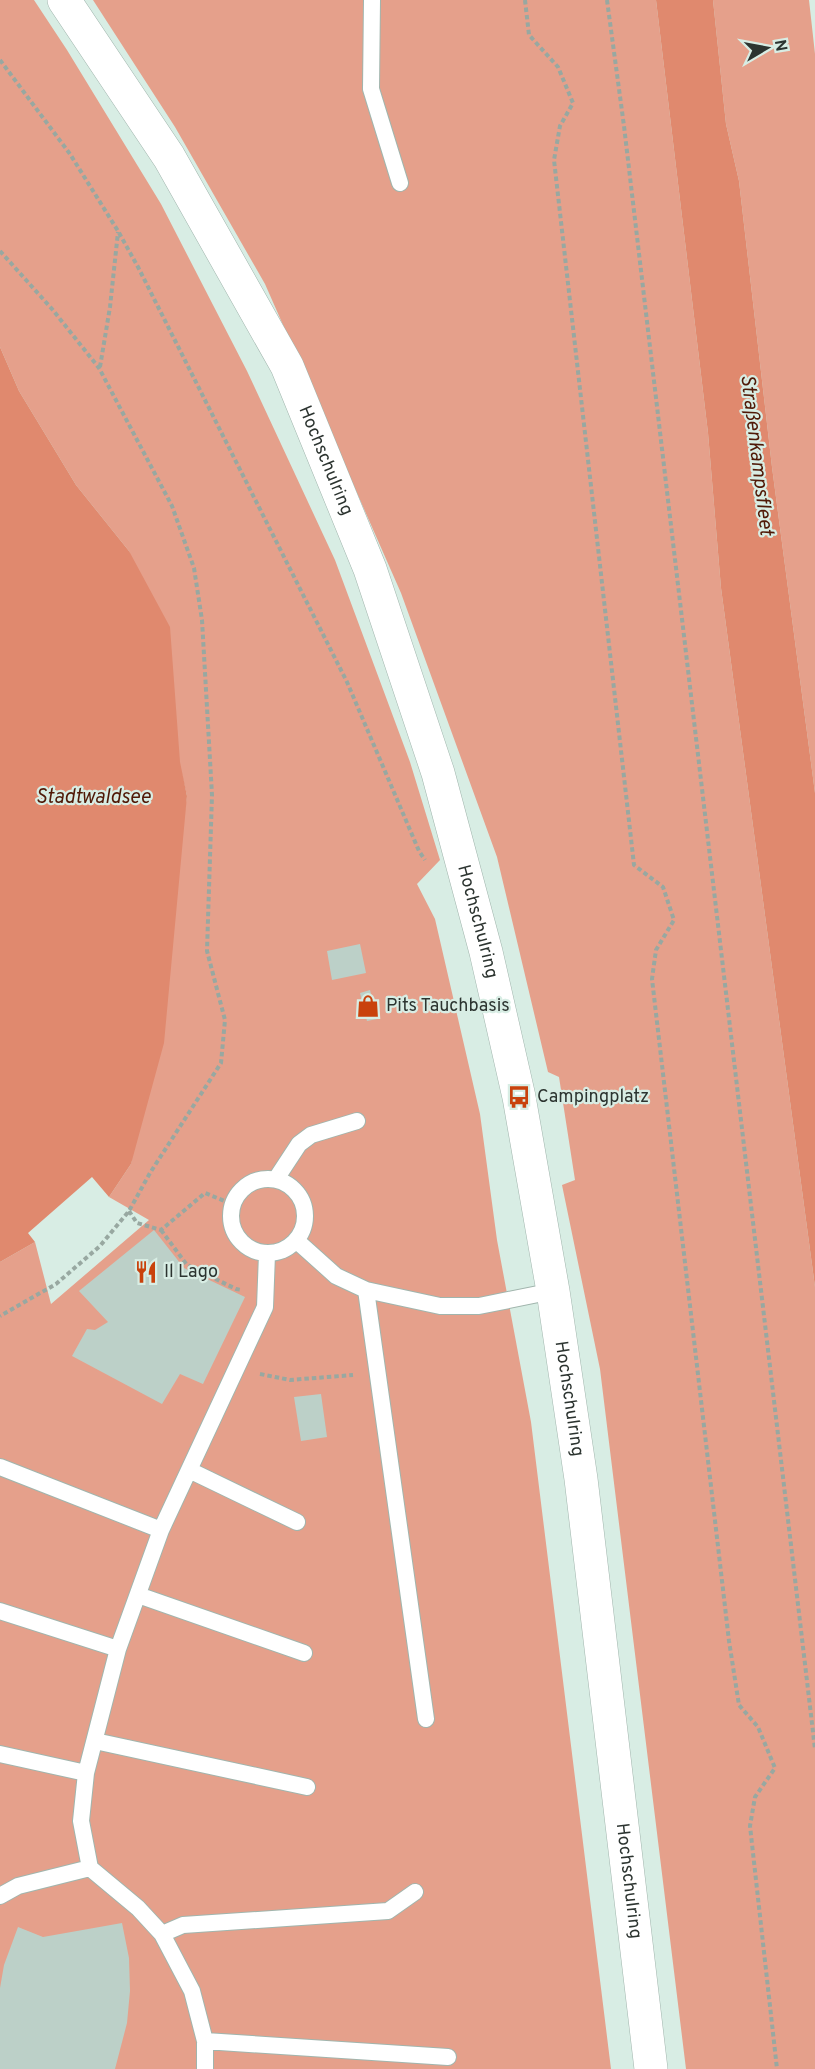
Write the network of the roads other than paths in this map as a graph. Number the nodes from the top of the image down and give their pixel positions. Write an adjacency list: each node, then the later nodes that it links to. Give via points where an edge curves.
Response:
1 (64, 0): 9 (street, Hochschulring, via 170,157 286,366 370,569 438,772 486,952 519,1097)
2 (372, 0): 3 (lane, via 371,89)
3 (400, 183)
4 (357, 1121): 5 (lane, via 311,1135 298,1144)
5 (276, 1179): 6 (lane, via 290,1185 305,1210); 7 (lane, via 249,1183 238,1192 230,1218 241,1243)
6 (297, 1241): 7 (lane, via 283,1251); 8 (lane, via 336,1276)
7 (267, 1254): 11 (lane, via 265,1307)
8 (366, 1290): 9 (lane, via 440,1306 479,1306); 18 (lane)
9 (553, 1292): 30 (street, Hochschulring, via 581,1479)
10 (0, 1467): 13 (lane)
11 (189, 1470): 12 (lane); 13 (lane)
12 (297, 1522)
13 (161, 1530): 14 (lane)
14 (138, 1595): 16 (lane); 17 (lane)
15 (0, 1611): 16 (lane)
16 (118, 1649): 19 (lane)
17 (304, 1653)
18 (426, 1719)
19 (94, 1741): 21 (lane); 22 (lane)
20 (0, 1754): 21 (lane)
21 (86, 1773): 23 (lane, via 81,1821)
22 (308, 1787)
23 (90, 1868): 25 (lane, via 18,1886); 26 (lane)
24 (415, 1892): 26 (lane, via 388,1911 183,1925)
25 (0, 1896)
26 (162, 1934): 27 (lane, via 192,1991)
27 (205, 2041): 28 (lane); 29 (lane)
28 (448, 2057)
29 (205, 2069)
30 (651, 2069)

